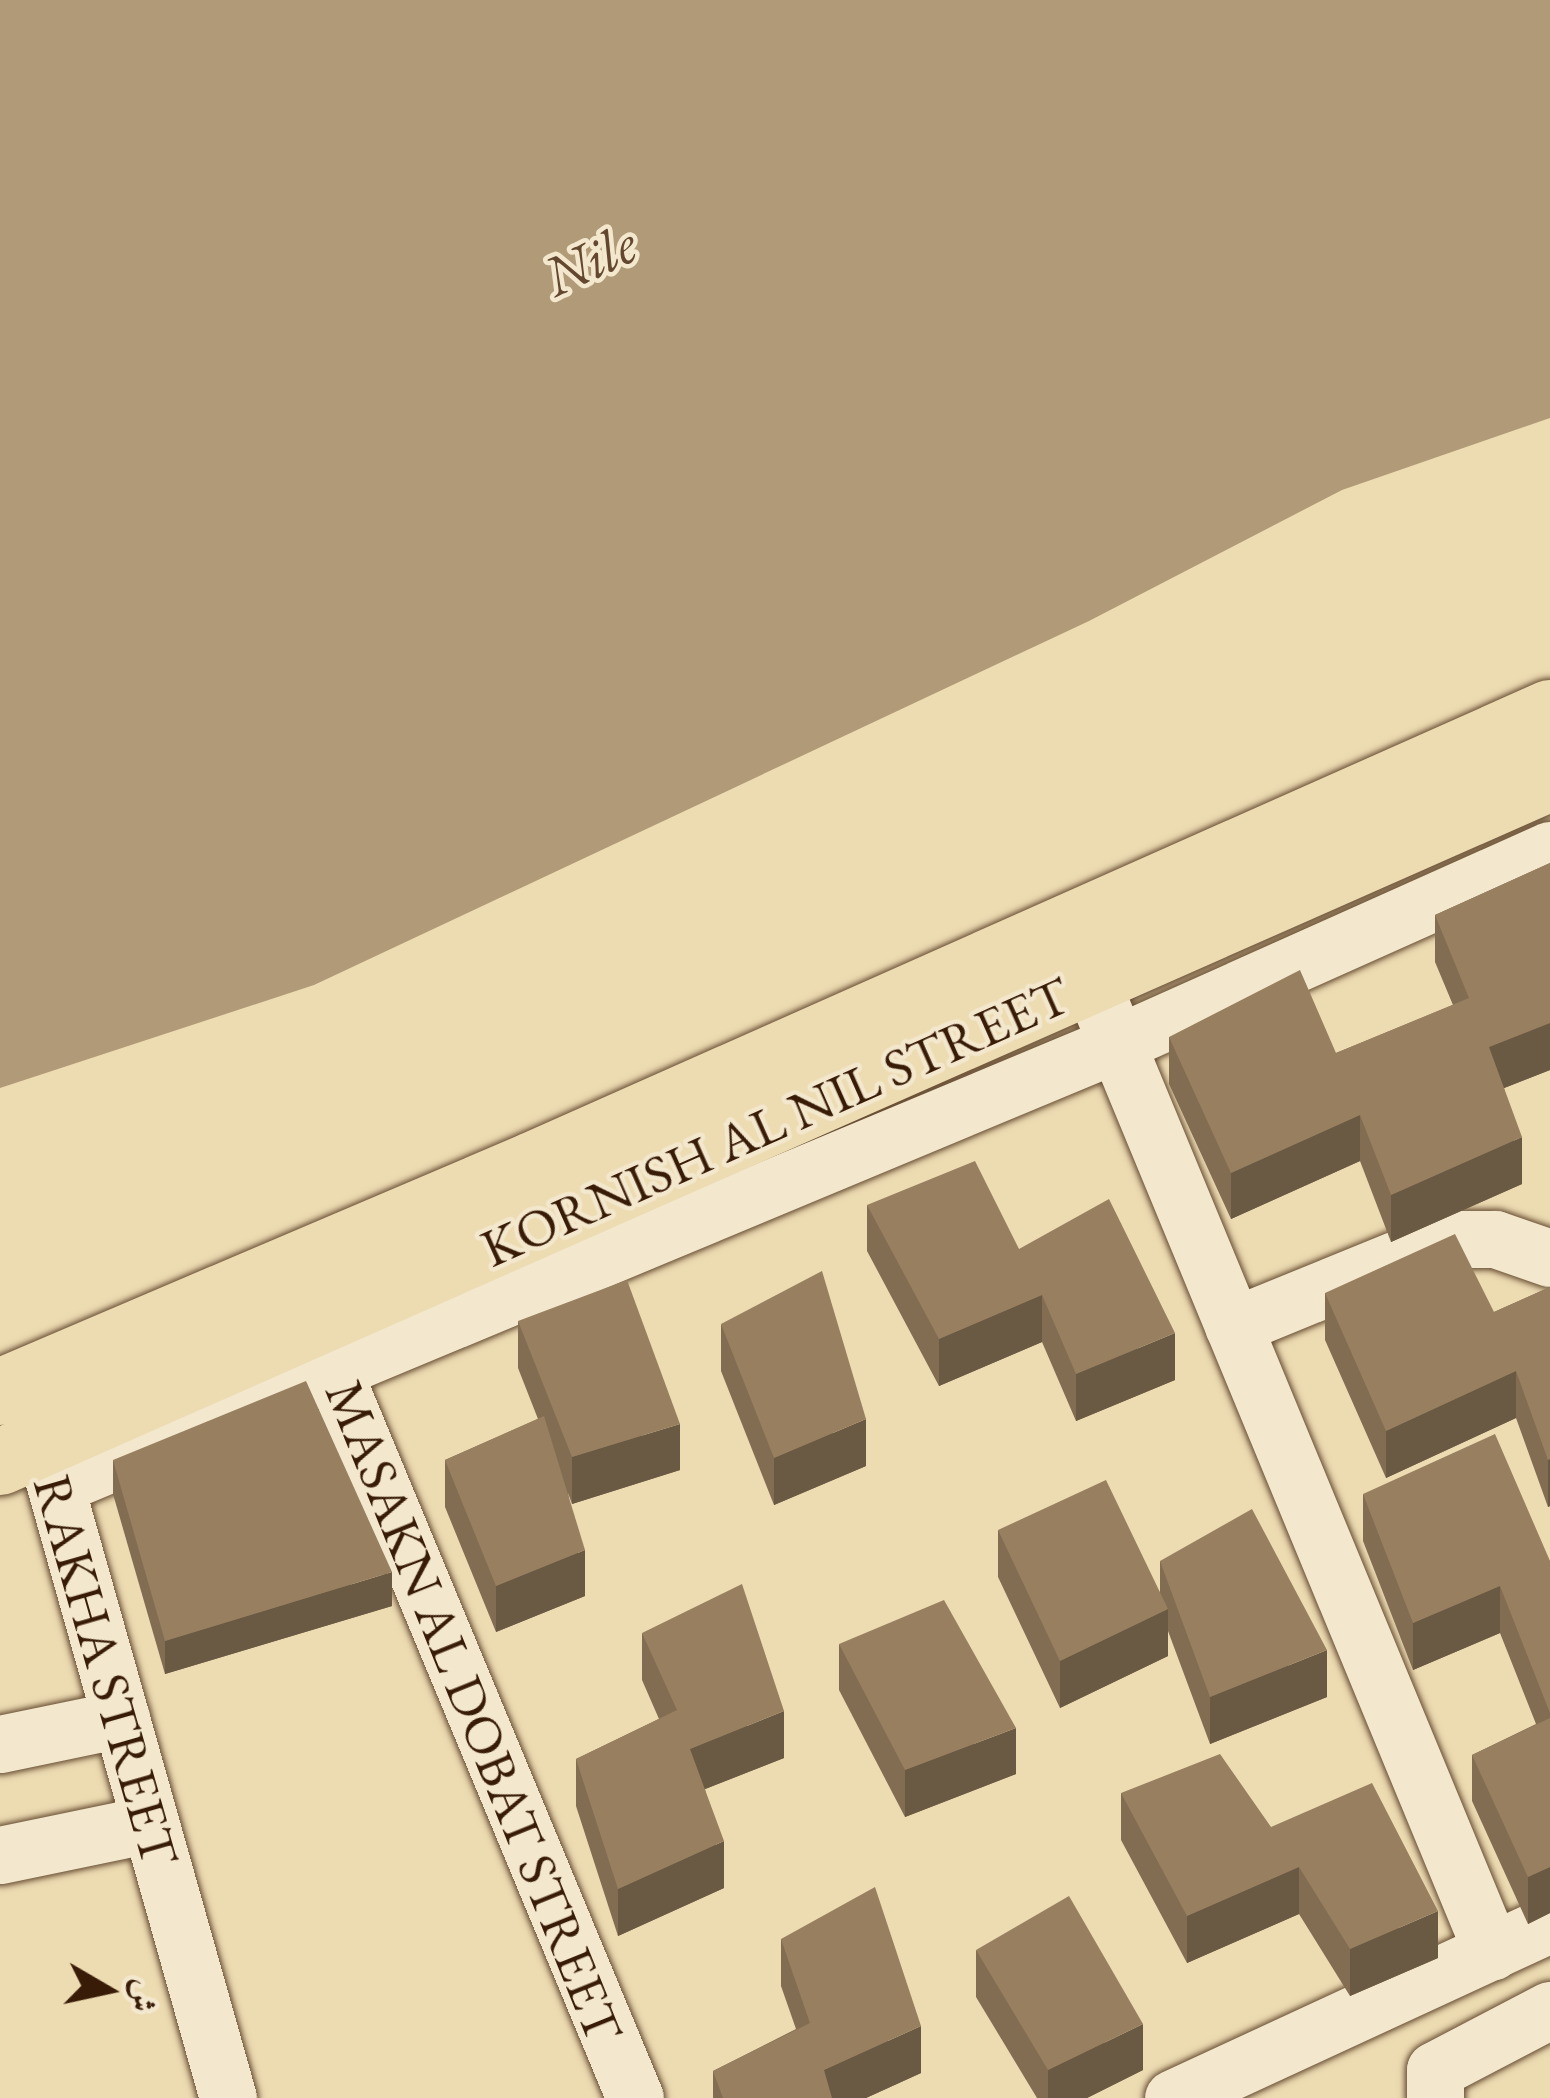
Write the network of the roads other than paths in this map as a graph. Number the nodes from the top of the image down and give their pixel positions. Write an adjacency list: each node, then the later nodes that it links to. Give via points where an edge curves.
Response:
1 (1550, 713): 6 (highway, KORNISH AL NIL STREET)
2 (1550, 778): 4 (highway, KORNISH AL NIL STREET)
3 (1550, 850): 5 (street)
4 (1092, 982): 5 (street); 6 (highway, KORNISH AL NIL STREET)
5 (1116, 1044): 8 (street); 9 (street)
6 (544, 1191): 9 (highway, KORNISH AL NIL STREET); 10 (highway, KORNISH AL NIL STREET)
7 (1550, 1258): 8 (street, via 1495,1239 1446,1239)
8 (1232, 1326): 17 (street)
9 (325, 1349): 11 (highway, KORNISH AL NIL STREET); 20 (street, MASAKN AL DOBAT STREET)
10 (13, 1386): 11 (street, RAKHA STREET)
11 (33, 1464): 12 (street, RAKHA STREET)
12 (121, 1719): 13 (street); 14 (street, RAKHA STREET)
13 (0, 1744)
14 (151, 1823): 15 (street); 19 (street, RAKHA STREET)
15 (0, 1855)
16 (1550, 1924): 17 (street)
17 (1492, 1952): 21 (street)
18 (1550, 2010): 22 (street, via 1435,2070)
19 (228, 2098)
20 (635, 2098)
21 (1173, 2098)
22 (1435, 2098)

